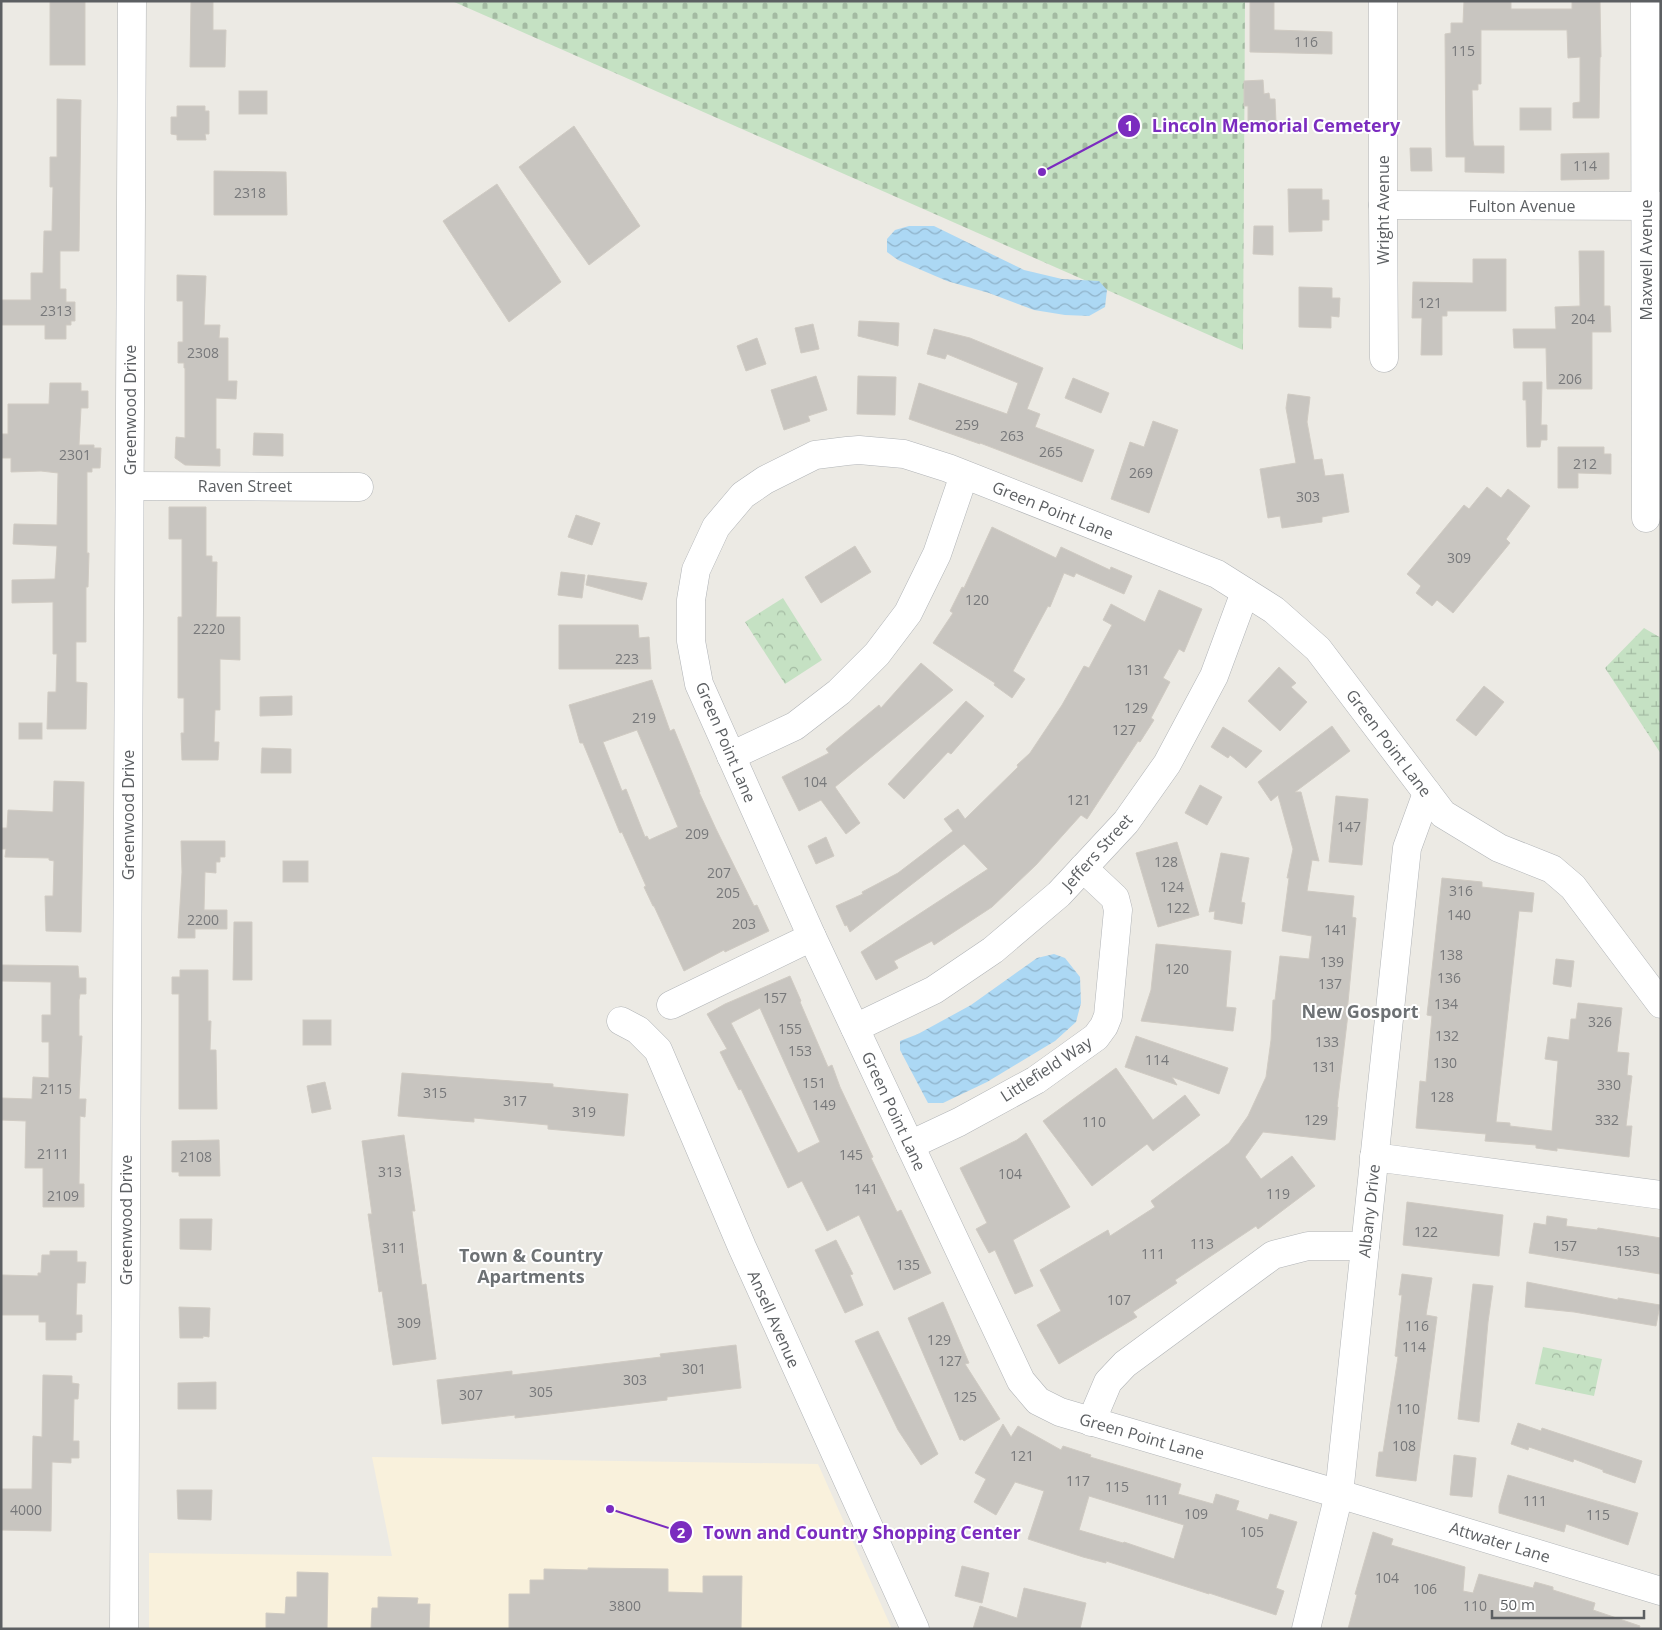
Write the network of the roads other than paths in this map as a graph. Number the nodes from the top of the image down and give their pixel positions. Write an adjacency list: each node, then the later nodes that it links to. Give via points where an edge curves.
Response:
1 (132, 1): 8 (street, Greenwood Drive)
2 (1383, 1): 4 (street, Wright Avenue)
3 (1644, 1): 5 (street, Maxwell Avenue)
4 (1382, 206): 5 (street, Fulton Avenue); 6 (street, Wright Avenue)
5 (1653, 206): 10 (street, Maxwell Avenue)
6 (1384, 358)
7 (964, 475): 11 (street, Green Point Lane, via 1217,574); 12 (street, via 933,563 908,613 877,654 839,692 795,726); 12 (street, Green Point Lane, via 904,454 859,450 815,455 743,495 716,527 696,570 690,641 699,684)
8 (130, 486): 9 (street, Raven Street); 27 (street, Greenwood Drive)
9 (359, 487)
10 (1646, 518)
11 (1245, 592): 13 (street, Green Point Lane, via 1274,610 1318,649); 14 (street, Jeffers Street, via 1214,676 1167,764 1126,822)
12 (731, 756): 15 (street, Green Point Lane)
13 (1427, 793): 16 (street, Green Point Lane, via 1443,814 1499,848 1552,869 1573,887); 21 (street, Albany Drive, via 1407,848)
14 (1083, 868): 19 (street, Jeffers Street, via 1059,894 993,950 934,990); 20 (street, Littlefield Way, via 1115,898 1118,910 1108,1016 1104,1026 1096,1037 1036,1080)
15 (812, 937): 17 (street); 19 (street, Green Point Lane)
16 (1661, 1004)
17 (671, 1005)
18 (621, 1021): 28 (street, Ansell Avenue, via 638,1030 658,1050 742,1247)
19 (855, 1028): 20 (street, Green Point Lane)
20 (910, 1145): 24 (street, Green Point Lane, via 1021,1381 1038,1400 1060,1412)
21 (1374, 1157): 22 (street); 23 (street, Albany Drive)
22 (1660, 1192)
23 (1365, 1246): 24 (street, via 1308,1246 1273,1255 1125,1364 1108,1382); 25 (street, Albany Drive)
24 (1091, 1422): 25 (street, Green Point Lane)
25 (1339, 1494): 26 (street, Attwater Lane); 29 (street, Albany Drive)
26 (1661, 1592)
27 (124, 1629)
28 (915, 1629)
29 (1306, 1629)

